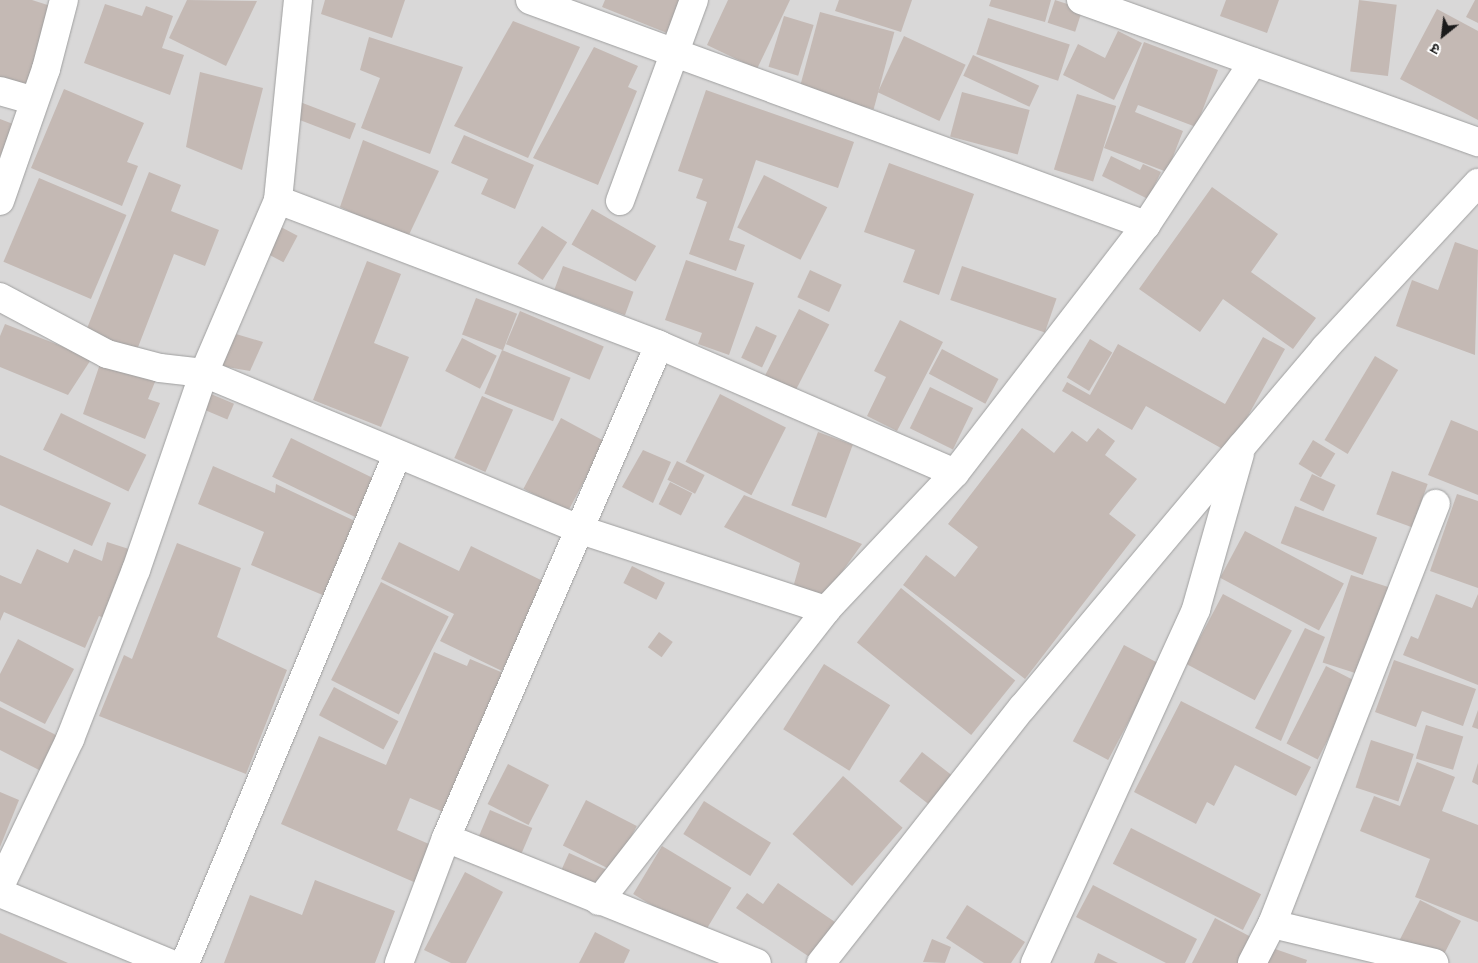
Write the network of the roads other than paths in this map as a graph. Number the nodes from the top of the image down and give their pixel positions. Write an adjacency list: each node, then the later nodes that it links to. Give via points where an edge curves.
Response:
1 (64, 0): 9 (street)
2 (298, 0): 12 (street)
3 (530, 0): 6 (street)
4 (694, 0): 6 (street)
5 (1080, 0): 7 (street)
6 (675, 50): 14 (street); 15 (street)
7 (1253, 62): 10 (street); 15 (street)
8 (0, 91): 9 (street)
9 (34, 102): 13 (street)
10 (1478, 142)
11 (1478, 184): 19 (street, via 1325,348)
12 (278, 200): 17 (street); 18 (street)
13 (0, 201)
14 (620, 202)
15 (1146, 225): 21 (street)
16 (0, 297): 18 (street, via 107,354 160,368)
17 (659, 345): 21 (street); 23 (street)
18 (204, 373): 20 (street); 26 (street, via 136,570 70,739)
19 (1242, 446): 34 (street, via 1022,708); 35 (street, via 1196,609)
20 (398, 455): 23 (street); 31 (street)
21 (955, 473): 24 (street)
22 (1436, 504): 29 (street)
23 (578, 529): 24 (street); 25 (street)
24 (826, 610): 28 (street)
25 (446, 838): 28 (street); 32 (street)
26 (0, 886)
27 (0, 893): 30 (street)
28 (598, 902): 33 (street)
29 (1272, 924): 36 (street); 37 (street)
30 (169, 963)
31 (185, 963)
32 (399, 963)
33 (757, 963)
34 (820, 963)
35 (1035, 963)
36 (1252, 963)
37 (1434, 963)

